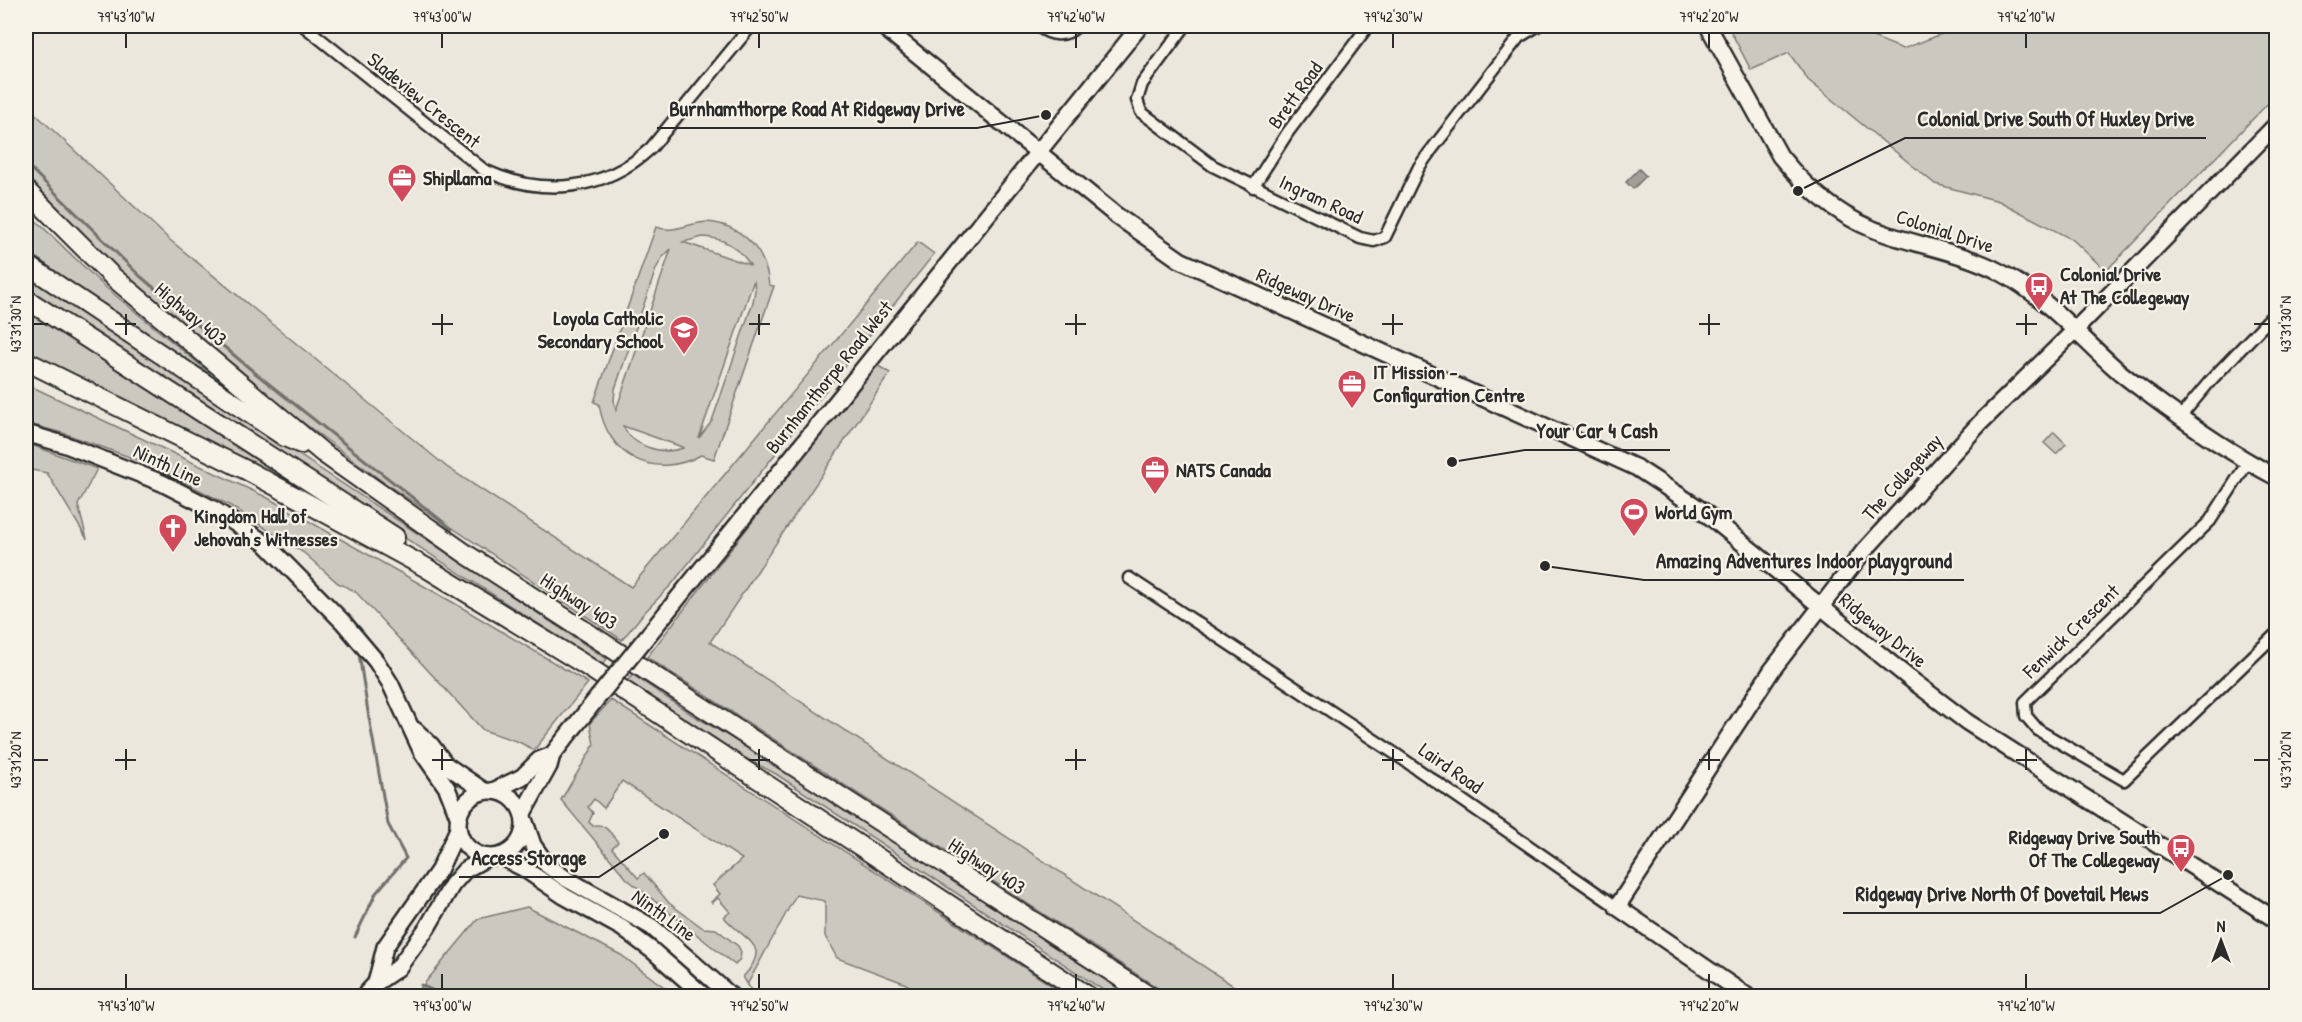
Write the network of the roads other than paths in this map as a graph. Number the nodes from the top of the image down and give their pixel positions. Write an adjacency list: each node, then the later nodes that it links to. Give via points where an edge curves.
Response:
1 (304, 26): 2 (street, Sladeview Crescent, via 484,170 531,185 561,187 613,174 638,160)
2 (751, 26)
3 (882, 26): 12 (street, Ridgeway Drive)
4 (1038, 26): 5 (street, via 1058,35)
5 (1077, 26)
6 (1140, 26): 12 (street, Burnhamthorpe Road West)
7 (1185, 26): 13 (street, Ingram Road, via 1142,84 1137,100 1141,112 1213,166)
8 (1368, 26): 13 (street, Brett Road, via 1288,132)
9 (1537, 26): 13 (street, Ingram Road, via 1519,37 1419,167 1385,237 1374,241 1360,238)
10 (1708, 26): 18 (street, Colonial Drive, via 1771,143 1812,191 1872,229 2001,272)
11 (2277, 125): 18 (street, The Collegeway)
12 (1037, 152): 29 (street, Ridgeway Drive, via 1180,260 1637,468 1702,511); 32 (street, Burnhamthorpe Road West, bridge)
13 (1253, 187)
14 (26, 190): 24 (highway, Highway 403, via 113,277)
15 (26, 264): 24 (highway, via 285,437)
16 (26, 299): 27 (highway, via 416,551)
17 (2277, 312): 21 (street)
18 (2075, 330): 21 (street, Colonial Drive, via 2116,369); 29 (street, The Collegeway, via 1917,491 1863,552)
19 (26, 361): 22 (highway)
20 (26, 375): 22 (highway, via 128,420)
21 (2180, 417): 25 (street, Colonial Drive)
22 (168, 430): 27 (highway)
23 (26, 434): 31 (street, Ninth Line, via 66,445 162,483 215,510 265,543 376,661)
24 (322, 453): 44 (highway, Highway 403, via 466,554)
25 (2248, 462): 26 (street, Colonial Drive); 30 (street, Fenwick Crescent, via 2210,521 2025,702 2026,716 2038,730 2124,780)
26 (2277, 477)
27 (425, 567): 43 (highway, via 582,663)
28 (1129, 578): 37 (street, Laird Road, via 1394,753)
29 (1822, 607): 37 (street, The Collegeway, via 1766,679); 38 (street, Ridgeway Drive, via 1967,722)
30 (2277, 634)
31 (412, 728): 33 (street, Ninth Line, via 446,765); 35 (street, Ninth Line, via 422,752 447,788)
32 (552, 755): 33 (street, Burnhamthorpe Road West, via 539,760 522,777); 34 (street, Burnhamthorpe Road West)
33 (490, 791): 34 (street, via 512,798); 35 (street, via 468,799)
34 (524, 818): 36 (street, via 518,844 510,852); 42 (street, Ninth Line, via 533,845 547,865 652,927)
35 (458, 822): 36 (street, via 461,839 468,848); 39 (street, via 439,870 385,947)
36 (493, 857): 39 (street, via 465,870 398,968); 41 (street, Ninth Line, via 523,868 622,928)
37 (1617, 907): 45 (street, Laird Road)
38 (2277, 920)
39 (376, 983): 40 (street)
40 (364, 996)
41 (704, 996)
42 (731, 996)
43 (1088, 996)
44 (1149, 996)
45 (1747, 996)

